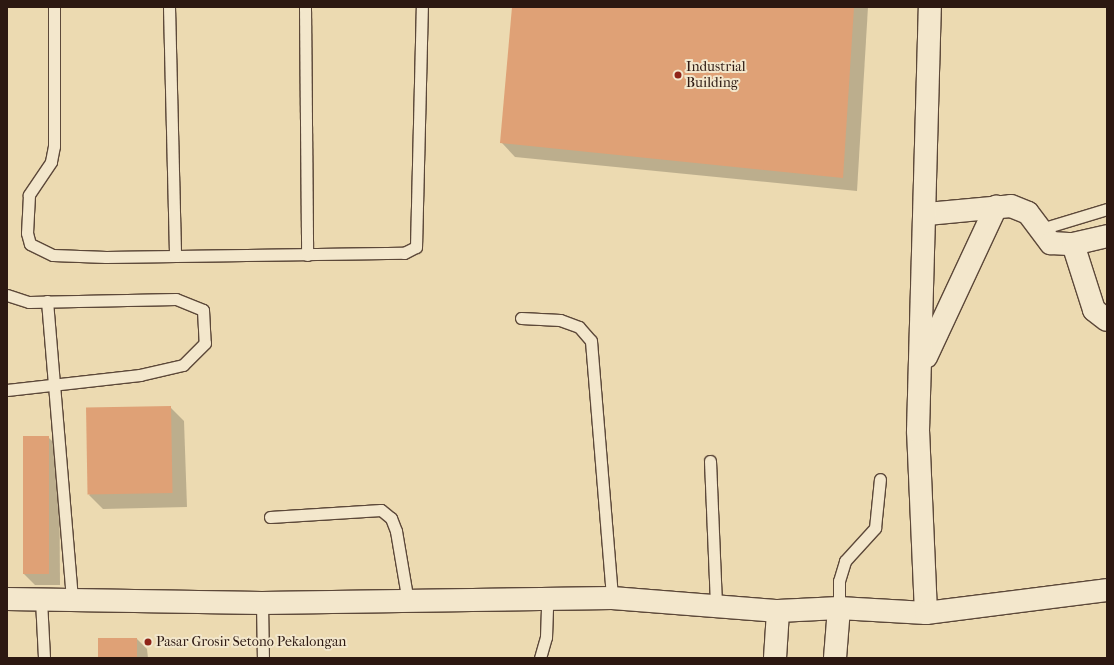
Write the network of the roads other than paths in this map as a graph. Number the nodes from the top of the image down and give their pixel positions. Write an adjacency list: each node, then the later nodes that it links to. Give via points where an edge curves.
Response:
1 (54, 7): 13 (lane, via 54,146 51,162 29,196 27,233 30,244 53,255 73,257)
2 (169, 7): 13 (lane)
3 (305, 7): 12 (lane)
4 (422, 7): 12 (lane, via 416,247 404,252)
5 (930, 7): 8 (street)
6 (996, 207): 8 (street); 9 (street, via 1019,208); 18 (street)
7 (1107, 210): 9 (lane)
8 (927, 214): 18 (street)
9 (1041, 229): 11 (street, via 1051,243)
10 (1107, 236): 11 (street)
11 (1073, 244): 17 (street, via 1094,310)
12 (307, 255): 13 (lane)
13 (175, 256)
14 (7, 295): 15 (lane, via 29,302)
15 (47, 302): 19 (lane); 19 (lane, via 176,299 203,310 206,342 183,365 140,375)
16 (521, 318): 25 (lane, via 560,320 579,328 591,341)
17 (1107, 320)
18 (921, 369): 35 (street, via 918,445)
19 (52, 385): 20 (lane); 28 (lane)
20 (7, 390)
21 (710, 460): 32 (lane)
22 (880, 479): 33 (lane, via 875,528 845,561 839,581)
23 (270, 517): 29 (lane, via 381,510 390,518 396,531)
24 (1107, 590): 35 (street)
25 (612, 598): 30 (street); 32 (street)
26 (7, 599): 27 (street)
27 (41, 600): 28 (street); 36 (lane)
28 (72, 600): 31 (street)
29 (408, 602): 30 (street); 31 (street)
30 (547, 602): 38 (lane, via 546,637)
31 (262, 603): 37 (lane)
32 (716, 604): 34 (street)
33 (839, 608): 34 (street); 35 (street); 40 (street)
34 (778, 611): 39 (street)
35 (926, 613)
36 (44, 658)
37 (263, 658)
38 (540, 658)
39 (775, 658)
40 (835, 658)

